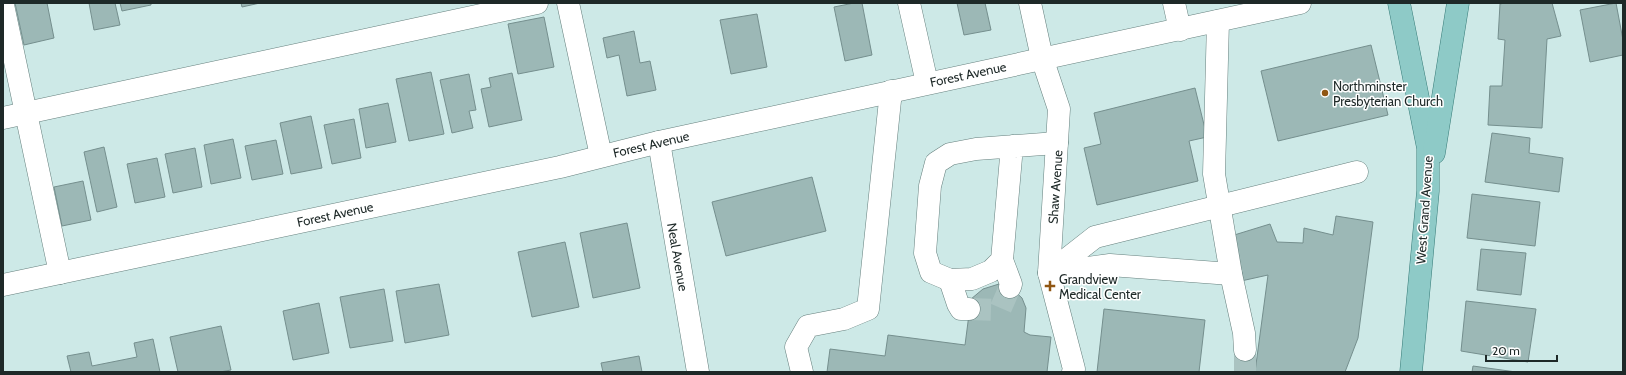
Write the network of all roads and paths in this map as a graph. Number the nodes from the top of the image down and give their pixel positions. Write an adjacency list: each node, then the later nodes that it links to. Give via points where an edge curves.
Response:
1 (537, 3): 16 (street)
2 (568, 3): 21 (street)
3 (909, 3): 14 (street)
4 (1030, 3): 13 (street, Shaw Avenue)
5 (1174, 3): 12 (street)
6 (1300, 3): 10 (street, Forest Avenue)
7 (1399, 3): 23 (main road, West Grand Avenue, via 1428,148)
8 (1458, 3): 23 (main road)
9 (3, 5): 16 (street)
10 (1251, 8): 11 (street, Forest Avenue)
11 (1218, 21): 12 (street, Forest Avenue); 24 (street, via 1214,174)
12 (1180, 30): 13 (street, Forest Avenue)
13 (1042, 58): 14 (street, Forest Avenue); 19 (street, Shaw Avenue, via 1060,110)
14 (927, 83): 15 (street, Forest Avenue)
15 (891, 91): 18 (street, Forest Avenue); 35 (street, via 868,309 844,319 808,326 796,347)
16 (26, 113): 17 (street); 26 (street)
17 (3, 118)
18 (658, 142): 21 (street, Forest Avenue); 34 (street, Neal Avenue)
19 (1058, 143): 20 (street); 27 (street, Shaw Avenue)
20 (1012, 146): 25 (street); 29 (street, via 950,154 936,163 930,186 925,253 931,272)
21 (601, 156): 26 (street, Forest Avenue, via 560,167)
22 (1357, 172): 24 (street)
23 (1428, 191): 37 (main road, West Grand Avenue)
24 (1219, 205): 27 (street, via 1095,237); 28 (street)
25 (1002, 260): 29 (street, via 991,271 972,279); 31 (street)
26 (60, 273): 30 (street, Forest Avenue)
27 (1050, 273): 28 (street, via 1110,265); 36 (street, Shaw Avenue)
28 (1231, 274): 33 (street, via 1244,333)
29 (950, 280): 32 (street, via 961,309)
30 (3, 285)
31 (1010, 287)
32 (969, 309)
33 (1245, 350)
34 (698, 372)
35 (802, 372)
36 (1073, 372)
37 (1411, 372)

